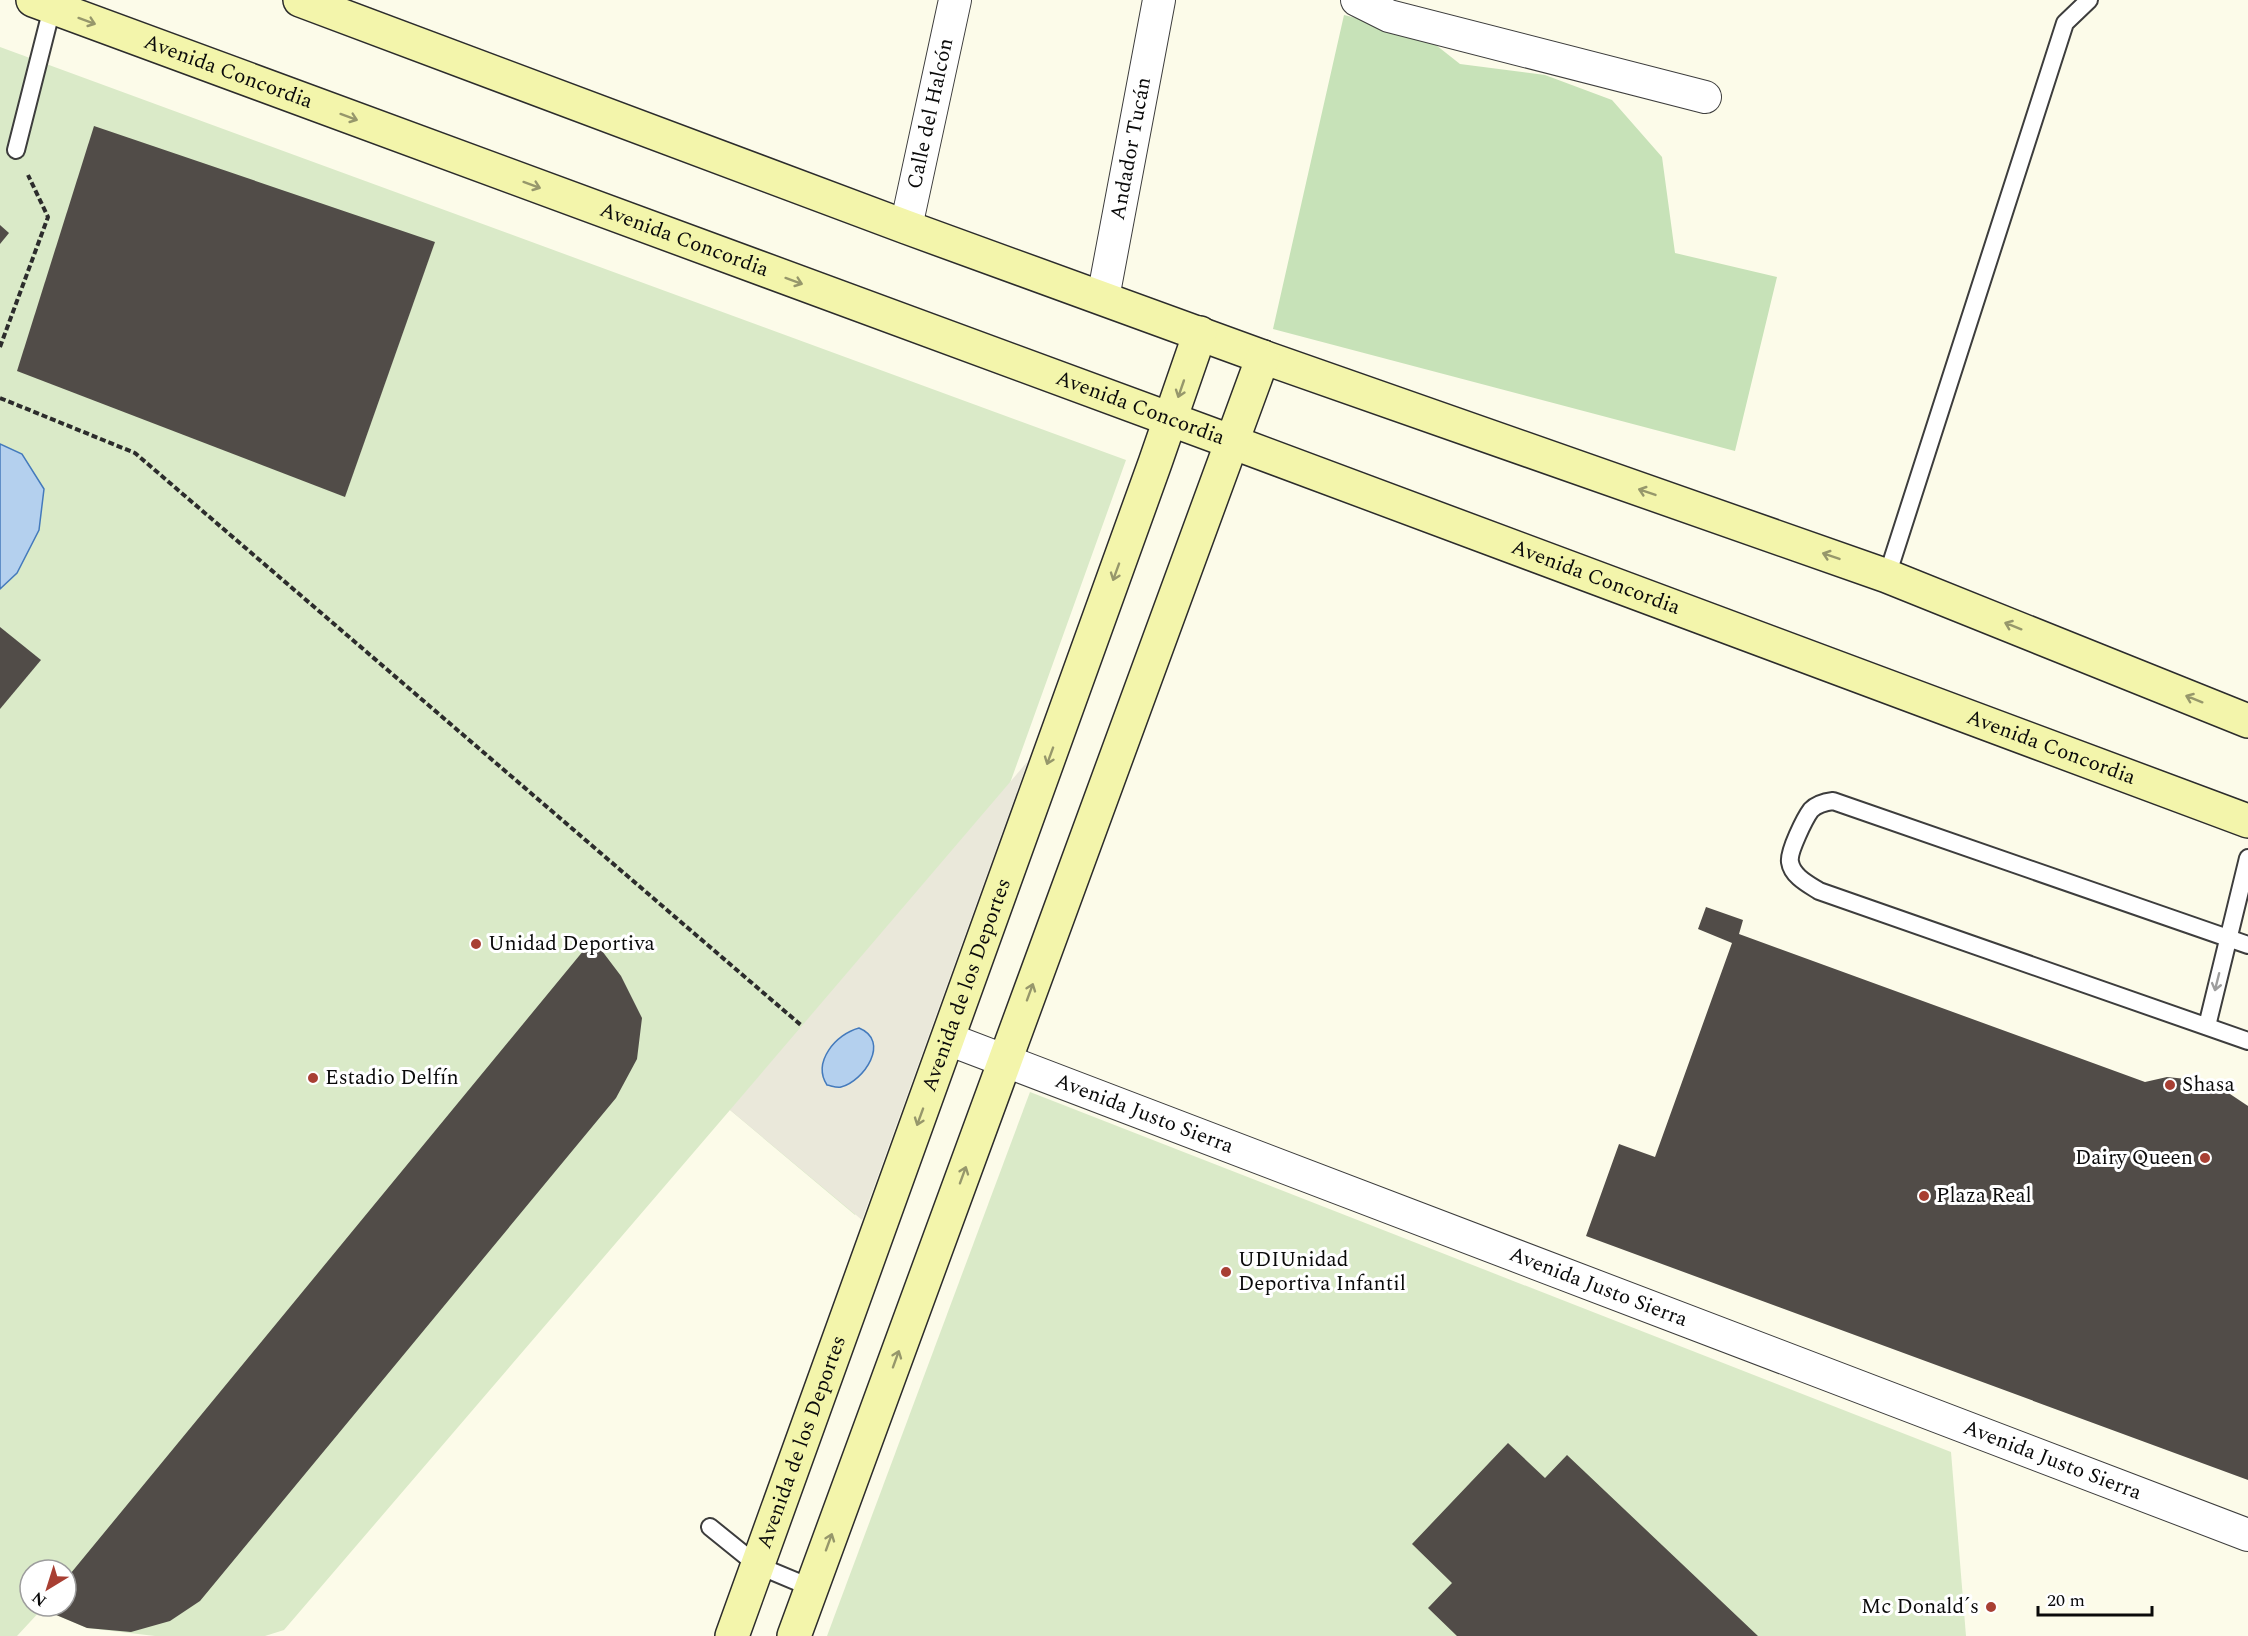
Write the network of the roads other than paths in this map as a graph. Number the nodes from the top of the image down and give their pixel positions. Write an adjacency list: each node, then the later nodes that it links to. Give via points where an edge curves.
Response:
1 (300, 0): 9 (street)
2 (955, 0): 9 (street, Calle del Halcón)
3 (1159, 0): 10 (street, Andador Tucán)
4 (1357, 0): 7 (street, via 1389,16)
5 (2089, 0): 15 (lane, via 2066,23)
6 (42, 4): 8 (lane); 13 (street, Avenida Concordia, one-way to 13)
7 (1705, 97)
8 (16, 150)
9 (906, 227): 10 (street)
10 (1103, 298): 11 (street)
11 (1200, 333): 12 (street); 13 (street, Avenida de los Deportes, one-way to 13)
12 (1263, 357): 14 (street); 15 (street, one-way to 12)
13 (1171, 420): 14 (street, Avenida Concordia); 22 (street, Avenida de los Deportes, one-way to 22)
14 (1232, 442): 17 (street, Avenida Concordia); 24 (street, one-way to 14)
15 (1887, 576): 16 (street, one-way to 15)
16 (2248, 721)
17 (2248, 821)
18 (2248, 858): 19 (lane)
19 (2228, 938): 20 (lane); 21 (lane, one-way to 21); 21 (lane, via 1833,801 1811,810 1792,847 1789,861 1794,872 1819,891)
20 (2248, 945)
21 (2207, 1026): 23 (lane)
22 (948, 1039): 24 (street, Avenida Justo Sierra); 27 (street, Avenida de los Deportes, one-way to 27)
23 (2248, 1041)
24 (1005, 1061): 26 (street, Avenida Justo Sierra); 28 (street, one-way to 24)
25 (710, 1527): 27 (lane)
26 (2248, 1535)
27 (757, 1565): 28 (lane); 29 (street, Avenida de los Deportes)
28 (812, 1588): 30 (street)
29 (732, 1636)
30 (794, 1636)

